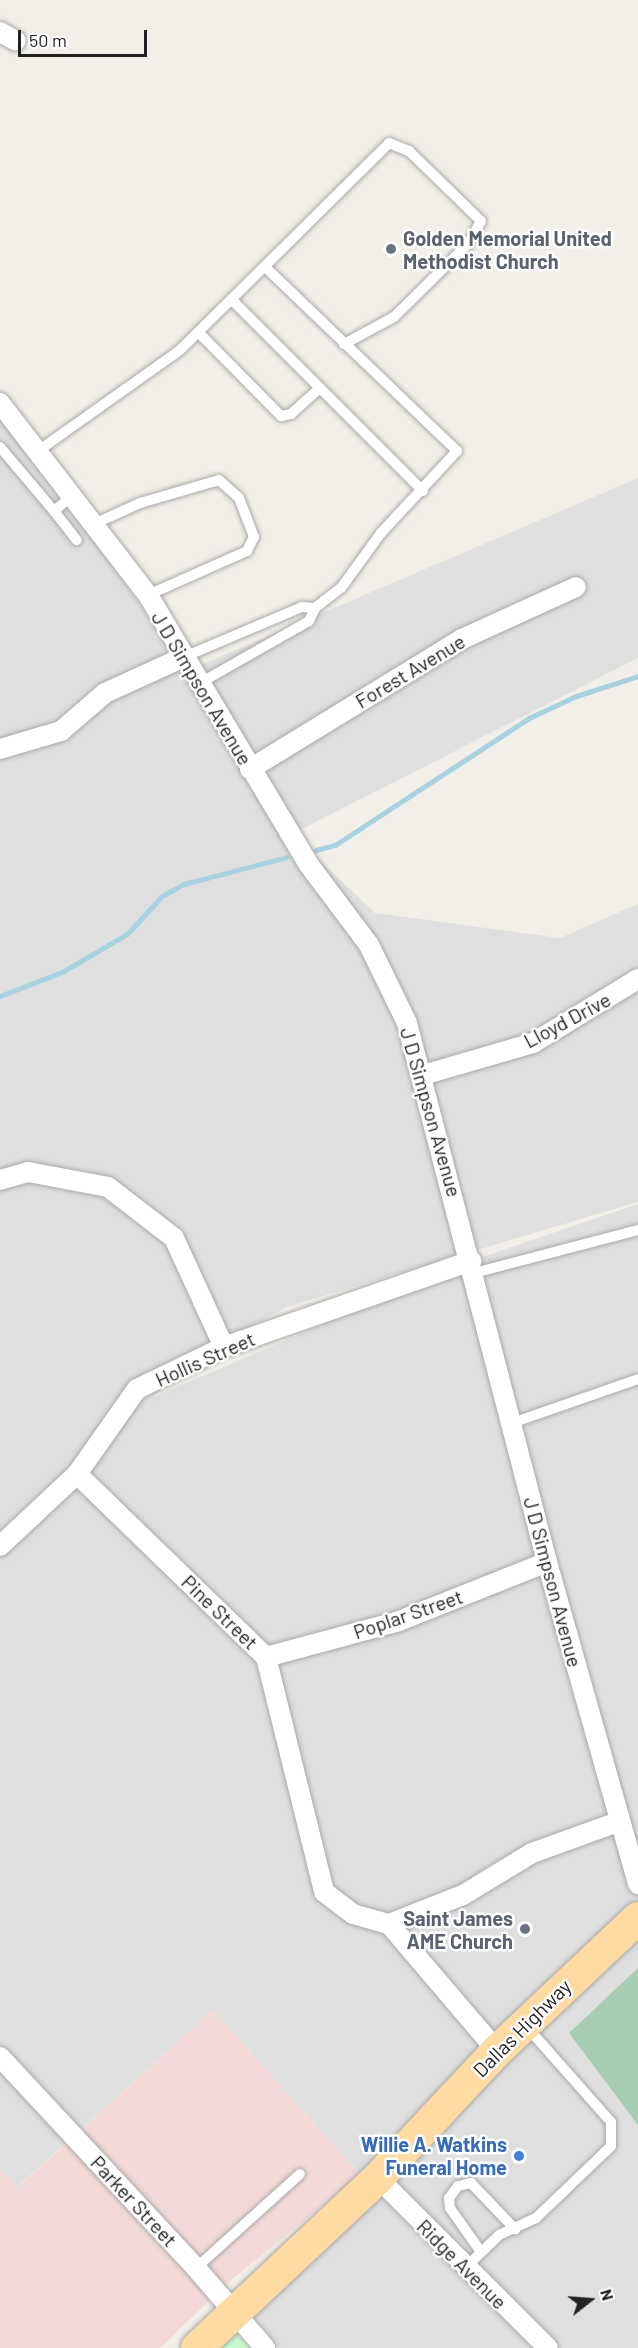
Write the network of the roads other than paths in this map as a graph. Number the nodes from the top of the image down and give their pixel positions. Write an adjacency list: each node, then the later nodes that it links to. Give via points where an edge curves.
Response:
1 (265, 267): 2 (lane); 4 (lane); 4 (lane, via 389,142 409,151 481,221 469,243 394,317)
2 (232, 300): 3 (lane); 5 (lane)
3 (199, 333): 5 (lane, via 281,416 291,414); 8 (lane)
4 (344, 344): 9 (lane, via 458,451)
5 (320, 388): 9 (lane)
6 (0, 403): 8 (street, J D Simpson Avenue)
7 (0, 447): 11 (lane)
8 (38, 451): 10 (street, J D Simpson Avenue)
9 (423, 491): 16 (lane, via 381,533 341,588)
10 (72, 496): 11 (lane); 12 (street, J D Simpson Avenue)
11 (54, 511): 13 (lane)
12 (94, 524): 15 (street, J D Simpson Avenue); 15 (lane, via 140,502 219,480 239,498 254,537 247,551)
13 (76, 540)
14 (576, 587): 20 (street, Forest Avenue, via 462,639)
15 (148, 595): 17 (street, J D Simpson Avenue)
16 (315, 608): 17 (lane, via 302,607); 18 (lane, via 309,621)
17 (184, 657): 18 (street, J D Simpson Avenue); 19 (street, via 105,693 61,731)
18 (200, 683): 20 (street, J D Simpson Avenue)
19 (0, 749)
20 (250, 769): 22 (street, J D Simpson Avenue, via 309,865 369,945 407,1023)
21 (638, 979): 22 (street, Lloyd Drive, via 533,1042)
22 (423, 1075): 25 (street, J D Simpson Avenue)
23 (0, 1180): 26 (street, via 28,1172 108,1187 174,1238)
24 (638, 1230): 25 (lane)
25 (473, 1268): 26 (street, Hollis Street); 28 (street, J D Simpson Avenue)
26 (224, 1347): 29 (street, Hollis Street, via 137,1389)
27 (638, 1378): 28 (lane)
28 (512, 1423): 31 (street, J D Simpson Avenue)
29 (77, 1474): 30 (street, Hollis Street); 32 (street, Pine Street)
30 (0, 1546)
31 (547, 1562): 32 (street, Poplar Street, via 399,1621); 33 (street, J D Simpson Avenue)
32 (266, 1658): 36 (street, Pine Street, via 324,1892 353,1914)
33 (618, 1822): 34 (street, J D Simpson Avenue); 36 (street, via 532,1853 463,1895)
34 (638, 1884)
35 (638, 1918): 39 (main road, Dallas Highway)
36 (389, 1924): 39 (street)
37 (638, 1941): 38 (main road, Dallas Highway)
38 (535, 2036): 41 (main road, Dallas Highway, via 451,2115); 44 (lane, via 611,2122 614,2131 611,2146 597,2162 536,2218)
39 (497, 2051): 41 (main road, Dallas Highway)
40 (0, 2057): 46 (street, Parker Street)
41 (412, 2144): 43 (main road, Dallas Highway)
42 (300, 2174): 46 (lane)
43 (378, 2178): 47 (street, Ridge Avenue); 48 (main road, Dallas Highway)
44 (515, 2229): 45 (lane, via 499,2235); 45 (lane, via 471,2183 458,2186 449,2198 450,2208)
45 (481, 2252): 47 (lane)
46 (196, 2268): 48 (street, Parker Street)
47 (465, 2268): 51 (street, Ridge Avenue)
48 (233, 2314): 49 (main road, Dallas Highway); 50 (street, Parker Street)
49 (197, 2348)
50 (265, 2348)
51 (548, 2348)

